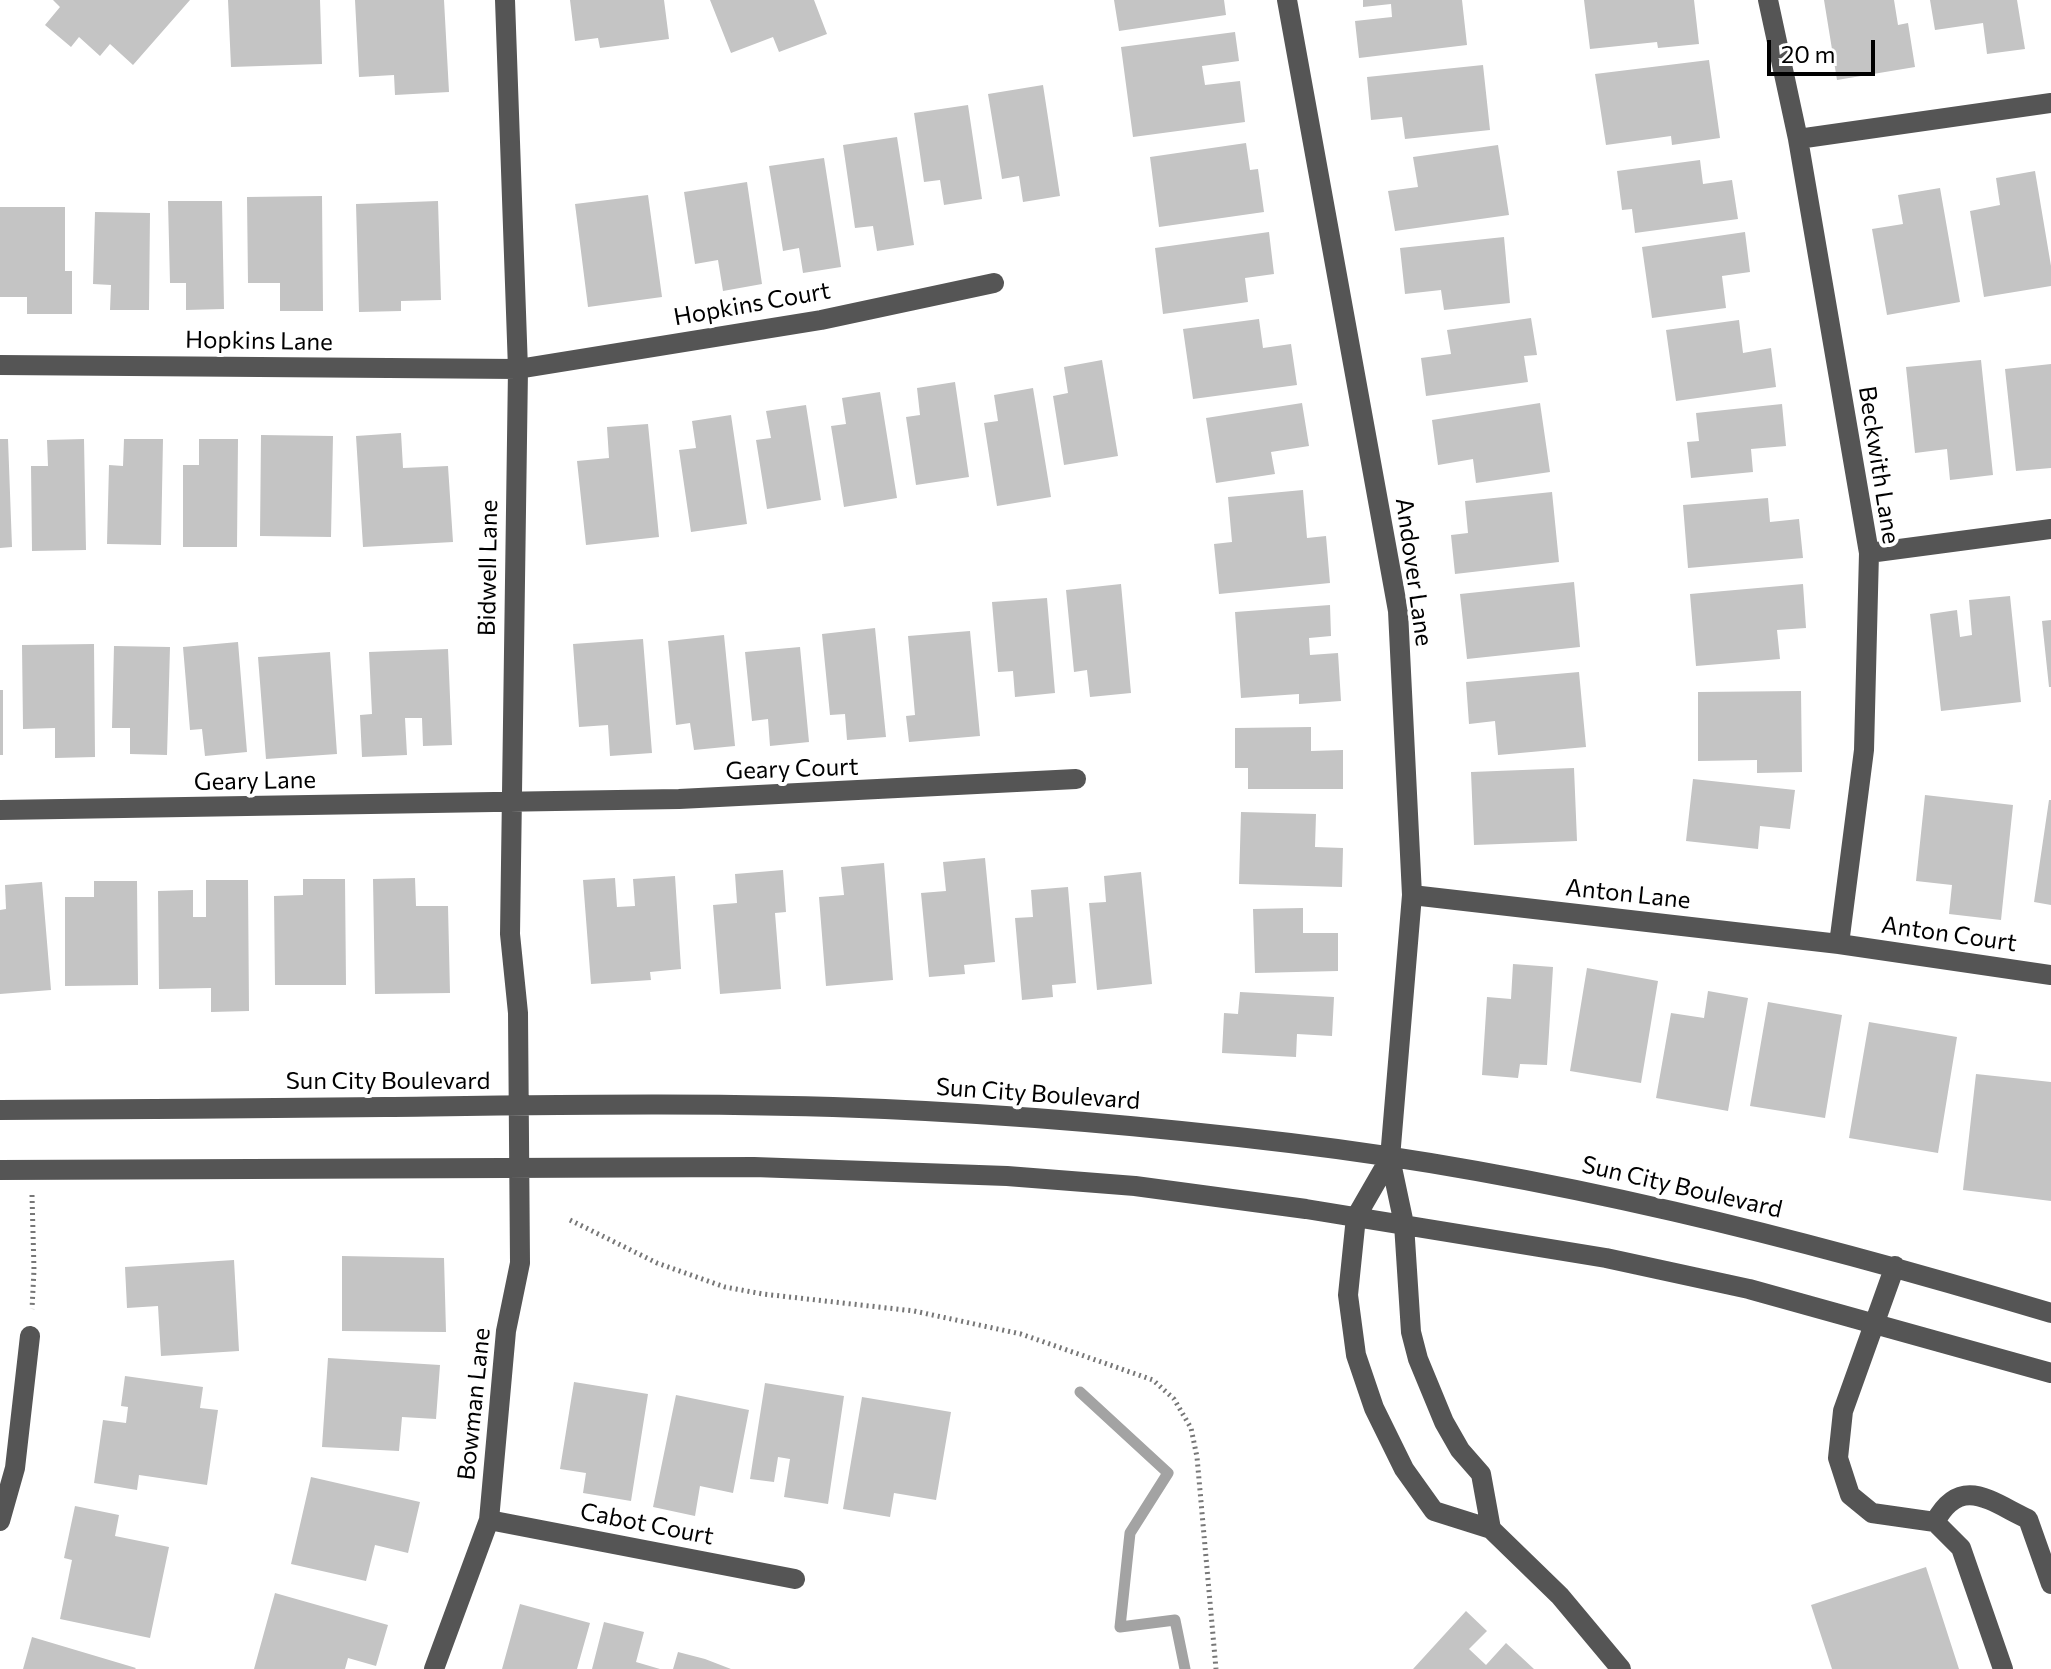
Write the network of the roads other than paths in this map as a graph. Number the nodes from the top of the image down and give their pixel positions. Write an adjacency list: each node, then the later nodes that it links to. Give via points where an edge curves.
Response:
1 (505, 0): 8 (street, Bidwell Lane)
2 (1287, 0): 14 (street, Andover Lane, via 1398,611)
3 (1768, 0): 5 (street, Beckwith Lane)
4 (2051, 103): 5 (street)
5 (1798, 139): 10 (street, Beckwith Lane)
6 (994, 283): 8 (street, Hopkins Court, via 821,320)
7 (0, 365): 8 (street, Hopkins Lane)
8 (518, 369): 12 (street, Bidwell Lane)
9 (2051, 529): 10 (street)
10 (1869, 553): 15 (street, Beckwith Lane, via 1864,750)
11 (1076, 779): 12 (street, Geary Court)
12 (510, 804): 13 (street, Geary Lane); 17 (street, Bidwell Lane)
13 (0, 810)
14 (1412, 895): 15 (street, Anton Lane); 20 (street, Andover Lane)
15 (1839, 944): 16 (street, Anton Court)
16 (2051, 975)
17 (519, 1106): 18 (street, Sun City Boulevard); 19 (street, Bidwell Lane); 20 (street, Sun City Boulevard, via 757,1106 1009,1116 1294,1143)
18 (0, 1110)
19 (519, 1137): 21 (street, Bowman Lane)
20 (1390, 1158): 23 (street); 24 (street); 25 (street, Sun City Boulevard, via 1618,1197)
21 (519, 1167): 22 (street); 23 (street, via 754,1167 1007,1176 1135,1186); 30 (street, Bowman Lane, via 520,1263 506,1331)
22 (0, 1170)
23 (1356, 1217): 24 (street); 33 (street, via 1348,1295 1356,1355 1374,1408 1404,1469 1434,1511)
24 (1404, 1224): 27 (street, via 1606,1258 1749,1289); 33 (street, via 1408,1306 1418,1359 1444,1422 1481,1474)
25 (1895, 1266): 26 (street, Sun City Boulevard); 27 (street)
26 (2051, 1313)
27 (1874, 1324): 29 (street); 32 (street, via 1843,1411 1838,1458 1850,1495 1872,1513)
28 (30, 1336): 31 (street, via 15,1468)
29 (2051, 1373)
30 (489, 1520): 34 (street, Cabot Court); 36 (street, Bowman Lane)
31 (0, 1521)
32 (1935, 1522): 35 (street, via 1957,1495 1973,1493 2028,1519); 38 (street, via 1961,1548)
33 (1491, 1529): 37 (street, via 1560,1596)
34 (795, 1579)
35 (2051, 1584)
36 (434, 1669)
37 (1621, 1669)
38 (2003, 1669)

